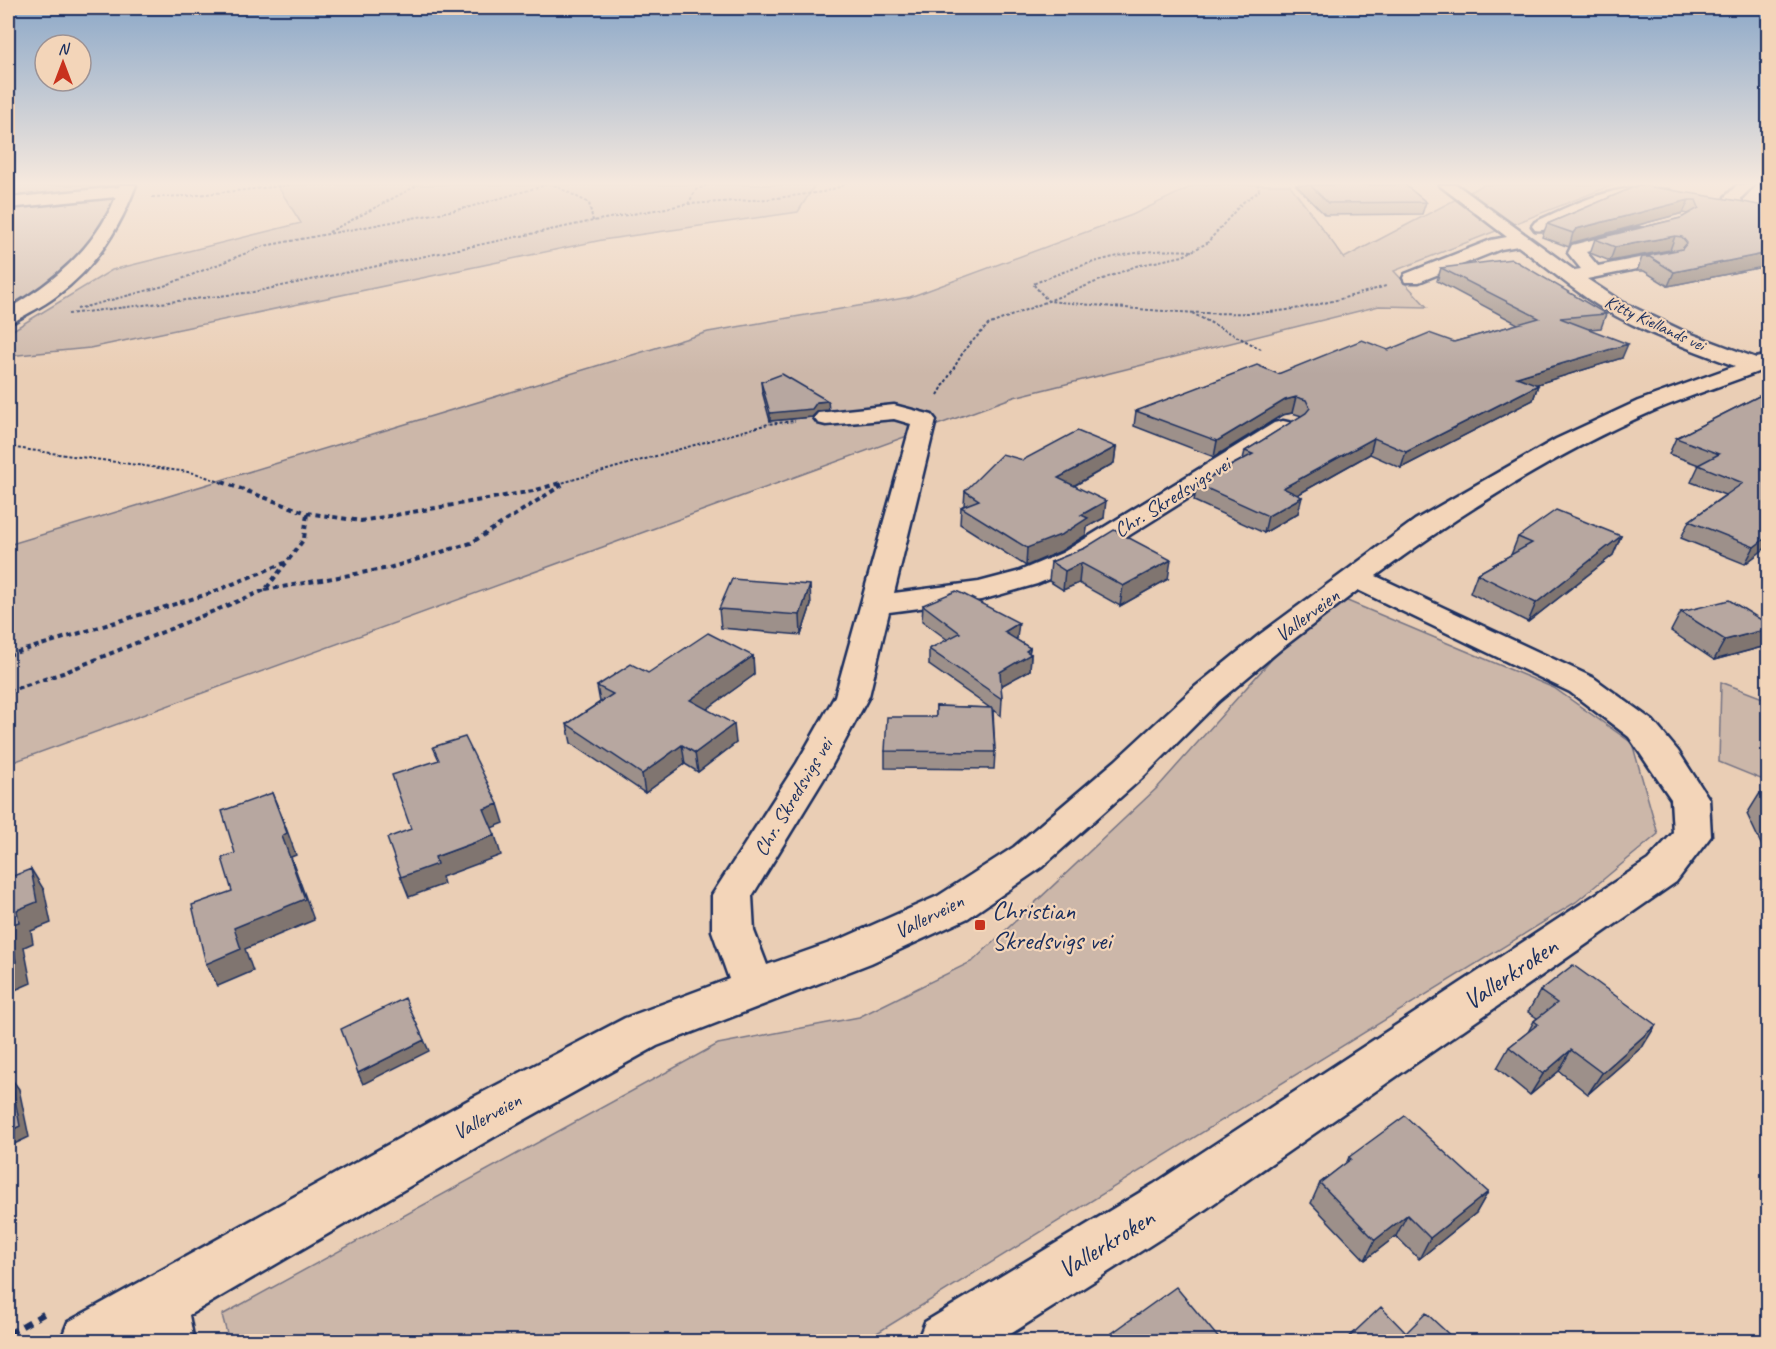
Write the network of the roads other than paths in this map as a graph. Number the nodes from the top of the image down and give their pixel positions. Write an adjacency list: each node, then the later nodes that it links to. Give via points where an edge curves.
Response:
1 (95, 248): 9 (street, via 56,288)
2 (1487, 248): 8 (street)
3 (1532, 248): 7 (street, Kitty Kiellands vei)
4 (1582, 248): 6 (street, via 1577,253)
5 (1670, 256): 6 (street)
6 (1593, 272): 7 (street)
7 (1571, 276): 10 (street, Kitty Kiellands vei, via 1596,296 1673,336)
8 (1412, 278)
9 (8, 317)
10 (1761, 363): 13 (street, Vallerveien, via 1646,406 1565,444 1425,526)
11 (826, 418): 14 (street, Chr. Skredsvigs vei, via 894,412 924,420)
12 (1292, 422): 14 (street, Chr. Skredsvigs vei, via 1072,560 981,591)
13 (1356, 578): 15 (street, Vallerveien, via 1207,694 1128,770 1028,857 942,912 856,951); 18 (street, Vallerkroken, via 1606,700 1641,729 1690,799 1692,836 1662,872 1172,1202)
14 (876, 605): 15 (street, Chr. Skredsvigs vei, via 852,696 813,767 732,895 733,931)
15 (754, 988): 16 (street, Vallerveien, via 631,1038 489,1114)
16 (163, 1322): 17 (street, Vallerveien)
17 (88, 1341)
18 (945, 1341)

